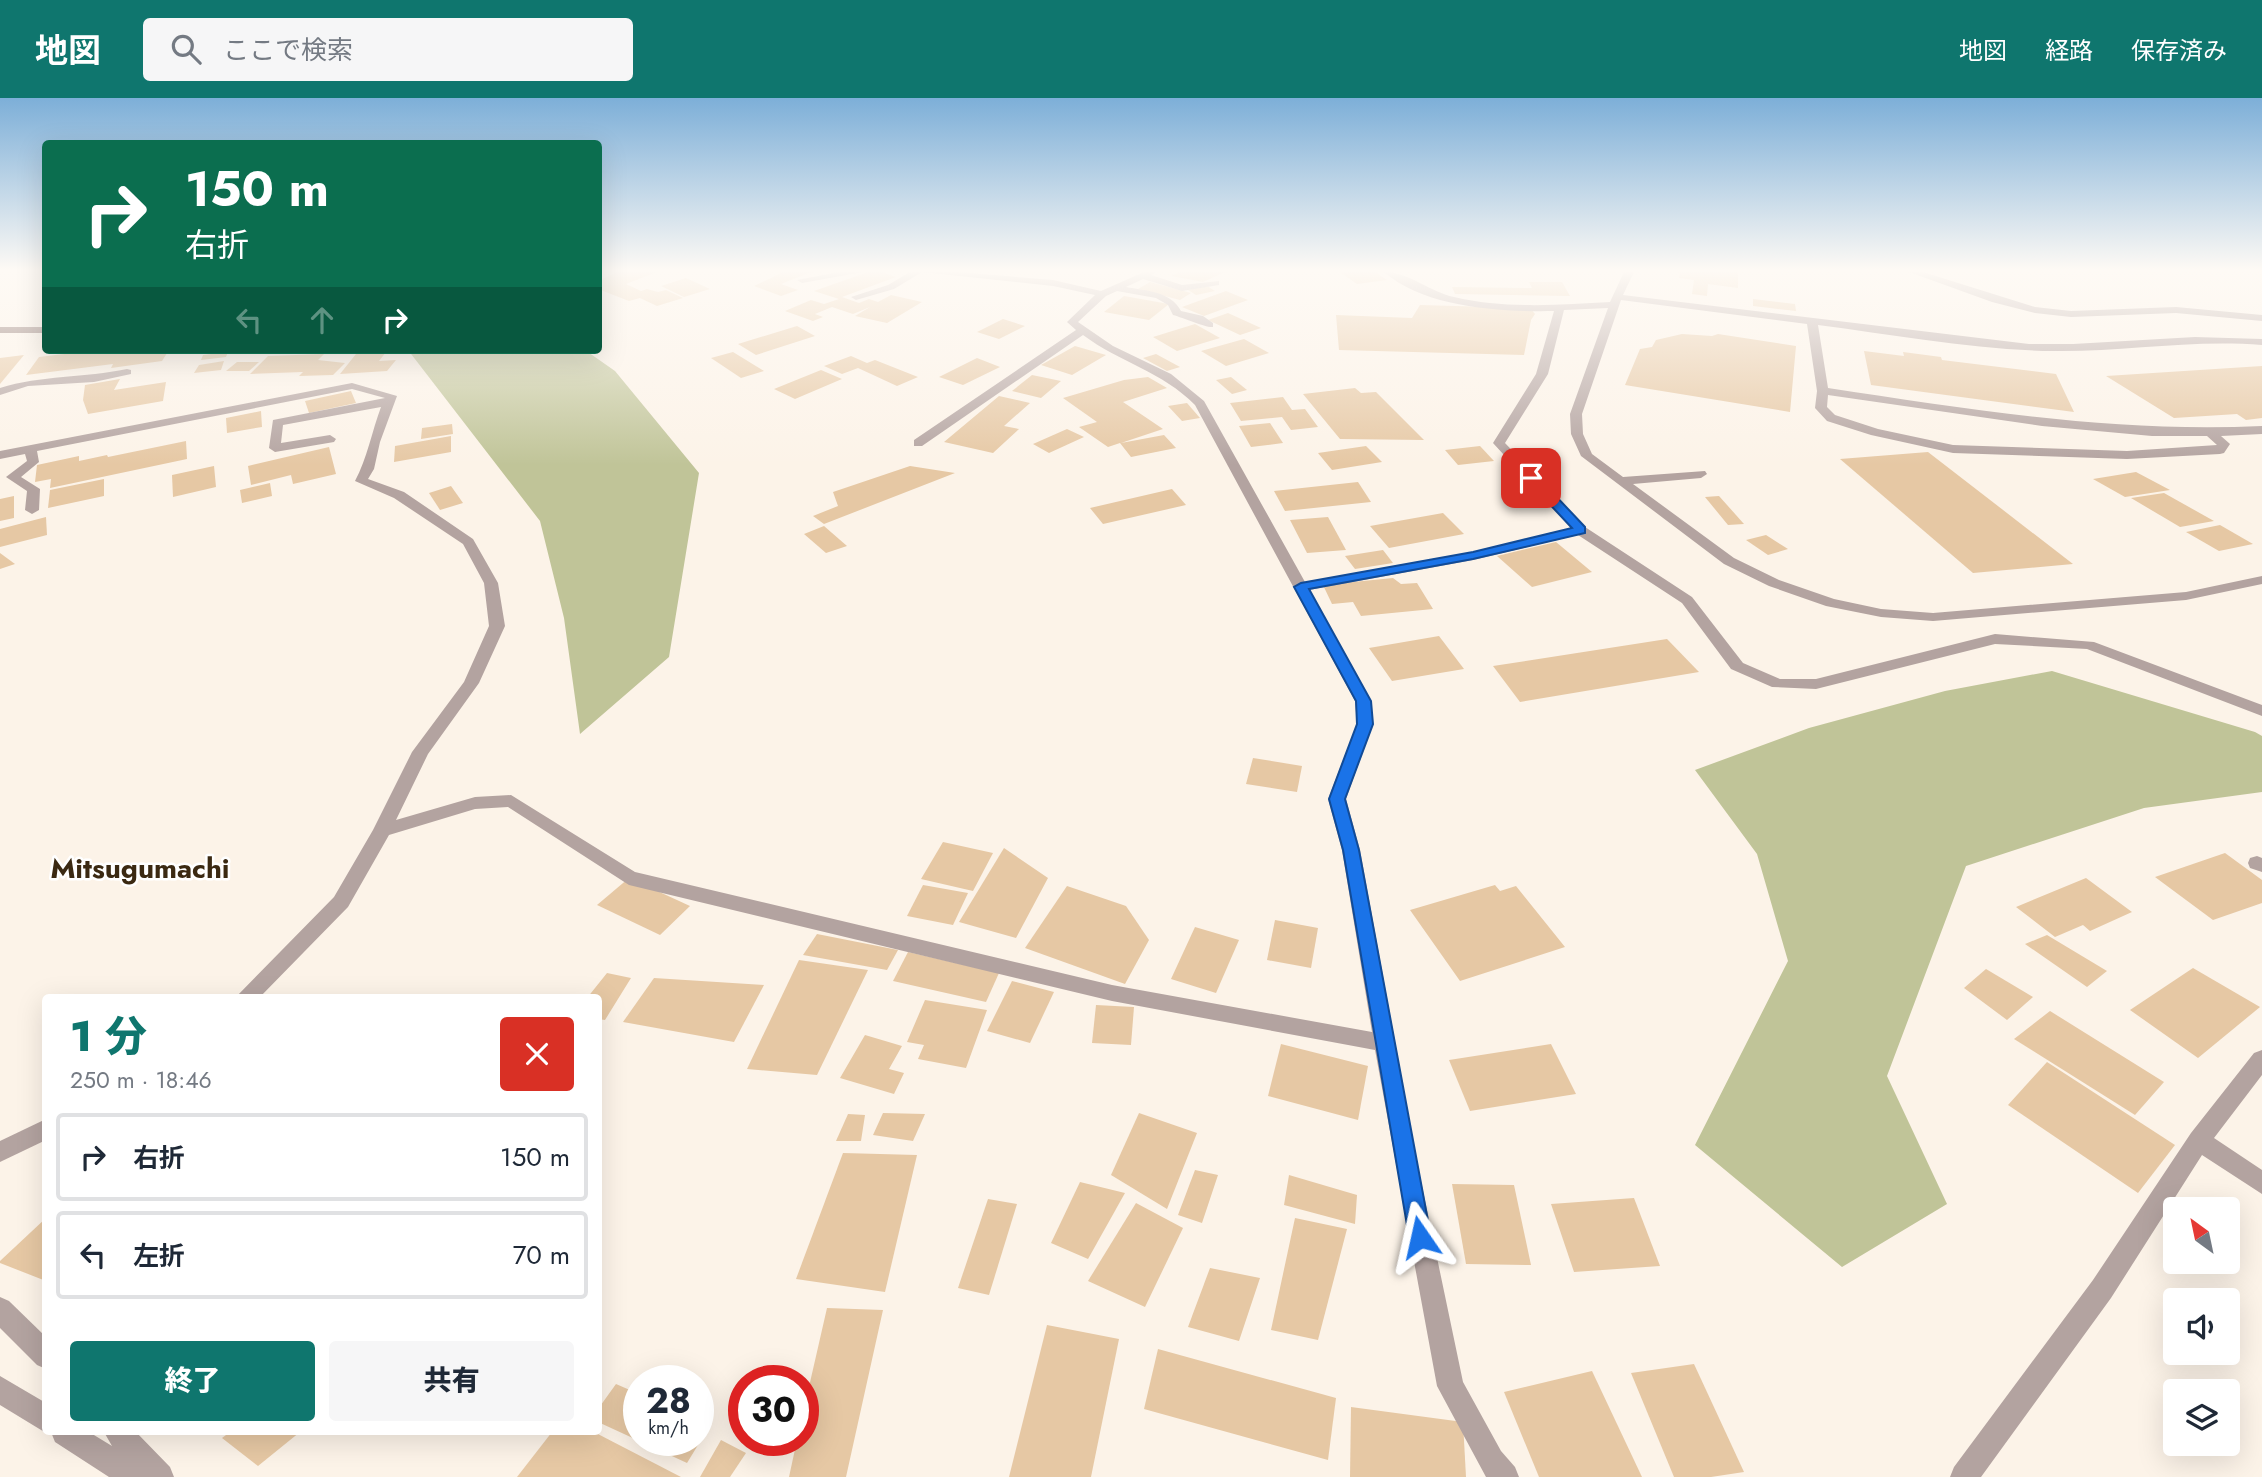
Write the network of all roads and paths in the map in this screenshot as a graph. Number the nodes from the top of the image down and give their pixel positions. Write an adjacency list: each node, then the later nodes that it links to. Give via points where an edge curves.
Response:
1 (1075, 336): 15 (street)
2 (1093, 336): 23 (street, via 1154,367 1200,402)
3 (1552, 336): 21 (street, via 1542,374 1499,443)
4 (1603, 336): 19 (street, via 1576,414 1577,434 1587,456)
5 (1815, 336): 9 (street)
6 (1943, 336): 7 (street, via 2043,348 2186,338)
7 (2262, 342)
8 (127, 372): 10 (street, via 27,383)
9 (1824, 391): 13 (street, via 2112,430); 13 (street, via 1821,408 1831,418 1953,449 2127,455 2220,450 2224,444)
10 (0, 392)
11 (388, 402): 14 (street, via 277,424 275,448); 16 (street, via 391,396 352,386); 25 (street, via 361,481 399,495 468,542 491,583 497,626 471,683 420,752)
12 (2262, 430): 13 (street)
13 (2212, 434)
14 (330, 439)
15 (918, 443)
16 (30, 448): 17 (street); 20 (street, via 33,462 12,477 34,489)
17 (0, 455)
18 (1701, 474): 19 (street)
19 (1619, 481): 22 (street, via 1729,562 1831,603 1881,612 1933,617 2186,596)
20 (32, 510)
21 (1580, 530): 23 (street, via 1473,556); 24 (street, via 1687,600 1737,666 1778,684 1816,684 1995,639 2089,645)
22 (2262, 580)
23 (1301, 587): 27 (street, via 1363,701 1365,724 1337,799 1351,850)
24 (2262, 711)
25 (382, 830): 26 (street, via 341,902); 27 (street, via 475,803 511,801 629,878 1112,993)
26 (250, 994)
27 (1384, 1043): 41 (street, via 1451,1386 1491,1461)
28 (2262, 1059): 30 (street)
29 (42, 1131): 31 (street)
30 (2199, 1140): 32 (street); 42 (street, via 2102,1289)
31 (0, 1152)
32 (2262, 1183)
33 (0, 1310): 34 (street)
34 (42, 1352)
35 (0, 1389): 36 (street)
36 (42, 1416)
37 (70, 1435): 39 (street)
38 (120, 1435): 40 (street)
39 (134, 1477)
40 (160, 1477)
41 (1505, 1477)
42 (1964, 1477)

